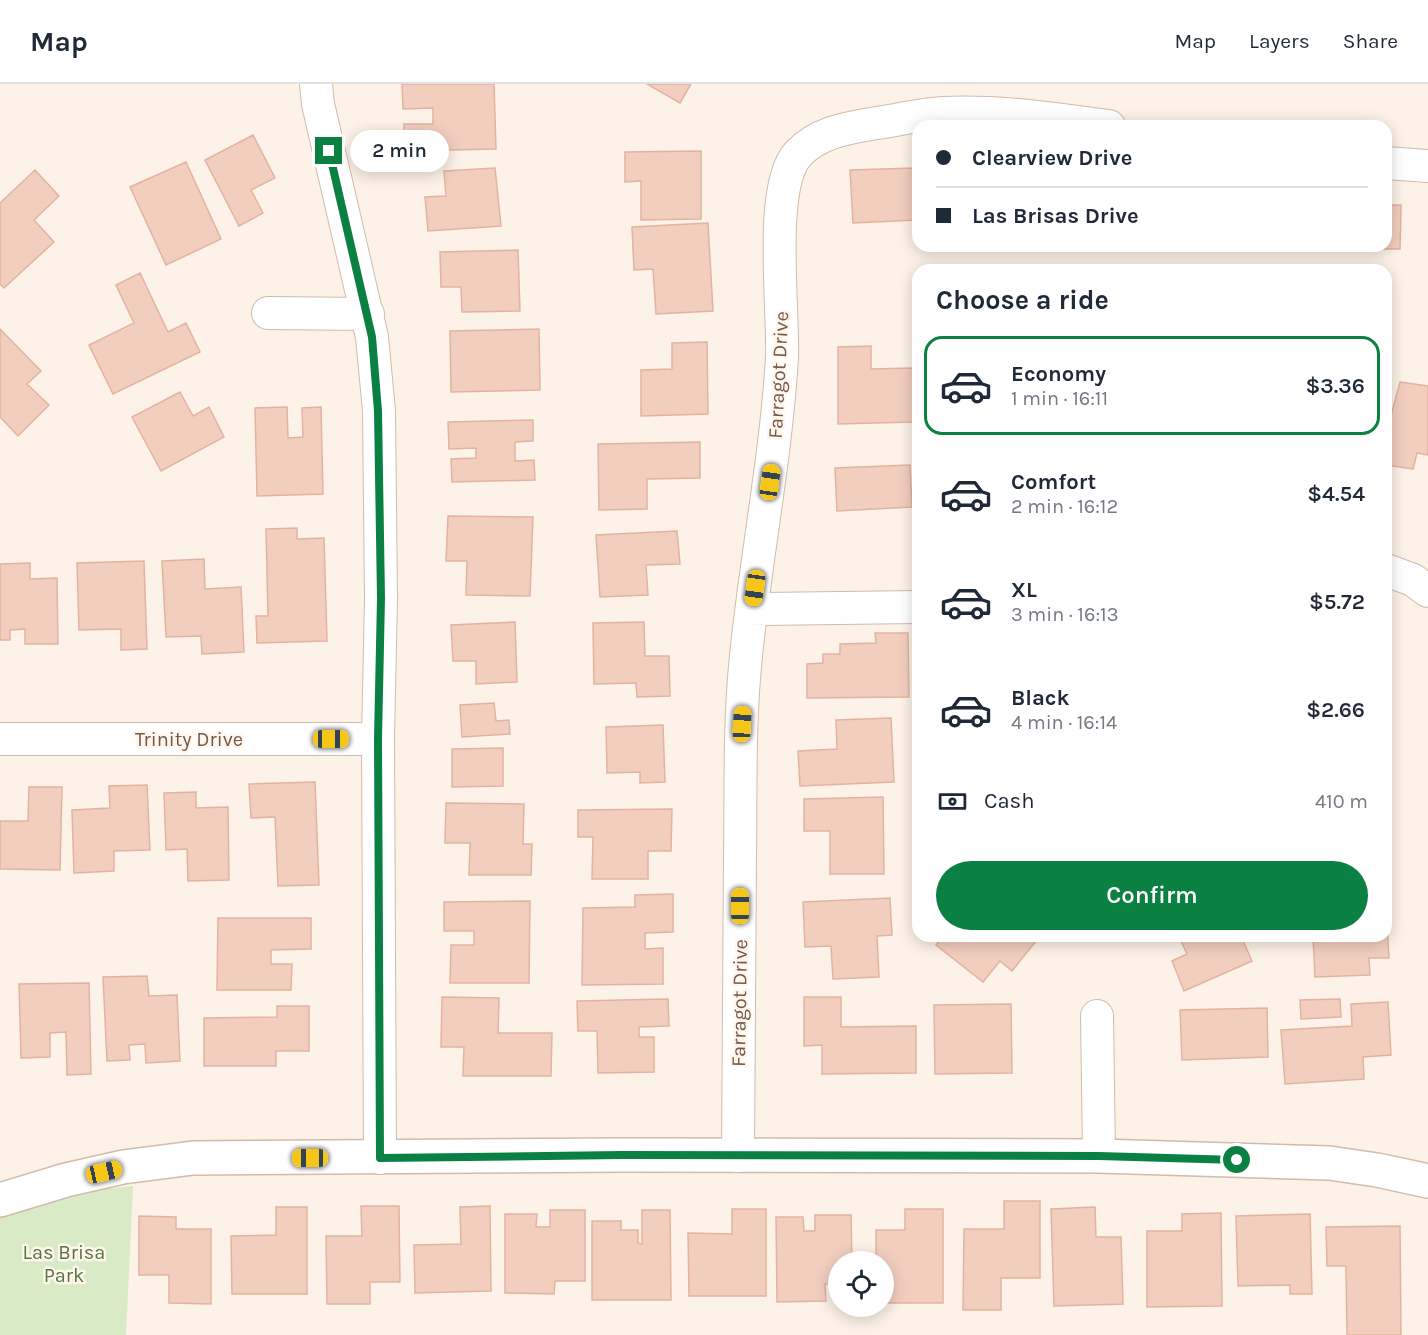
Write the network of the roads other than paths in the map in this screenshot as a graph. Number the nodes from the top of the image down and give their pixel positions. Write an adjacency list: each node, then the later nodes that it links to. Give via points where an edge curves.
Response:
1 (316, 84): 6 (street)
2 (1055, 120): 10 (street, Farragot Drive, via 984,112 939,113 830,133 814,139 790,165 783,187 780,224 782,354 776,429)
3 (1392, 163): 4 (street)
4 (1428, 166)
5 (268, 313): 6 (street)
6 (368, 314): 12 (street, via 378,411)
7 (1392, 572): 8 (street)
8 (1428, 591)
9 (912, 607): 10 (street)
10 (752, 609): 14 (street, Farragot Drive, via 741,747)
11 (0, 739): 12 (street, Trinity Drive)
12 (378, 739): 16 (street)
13 (1097, 1016): 15 (street)
14 (738, 1156): 15 (street); 16 (street)
15 (1099, 1156): 17 (street, via 1329,1163)
16 (380, 1158): 18 (street, via 193,1158 123,1167)
17 (1428, 1181)
18 (0, 1200)

